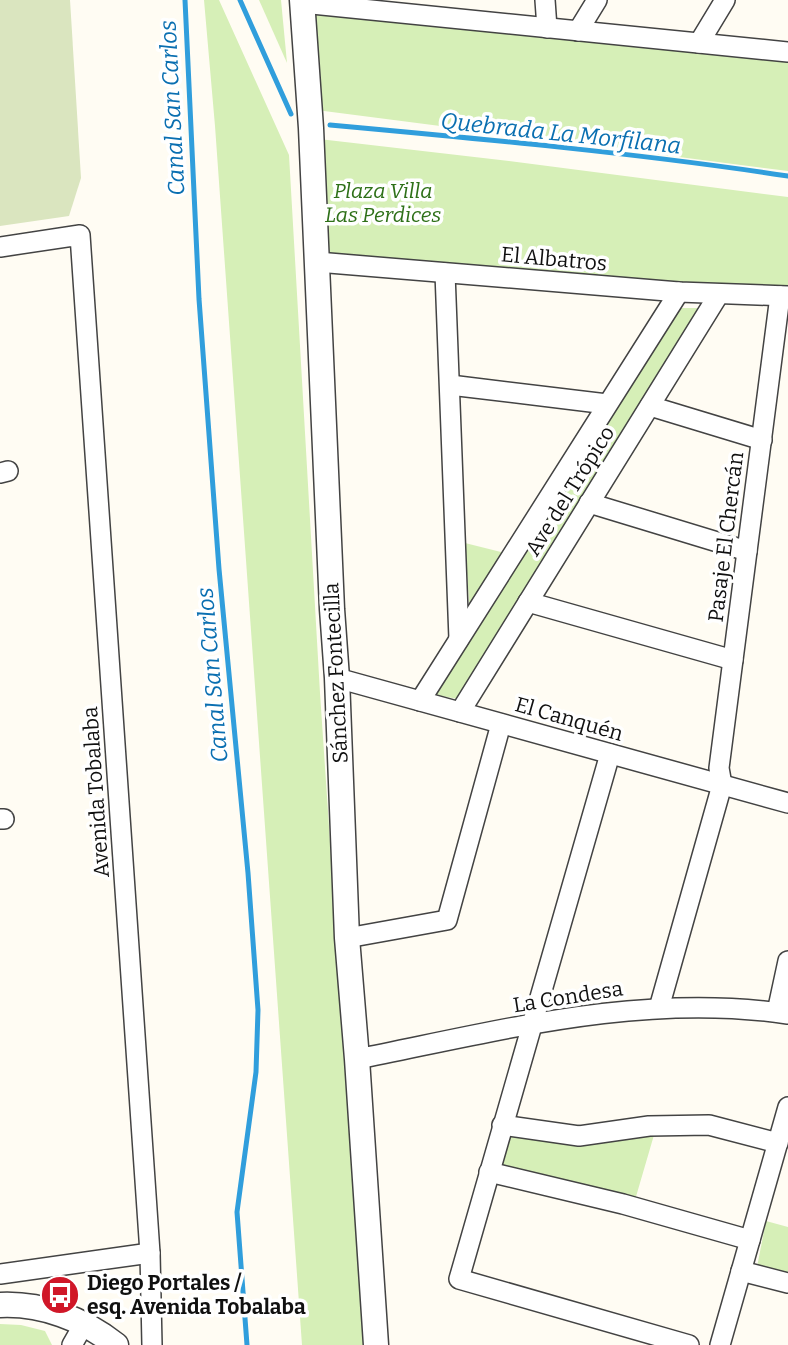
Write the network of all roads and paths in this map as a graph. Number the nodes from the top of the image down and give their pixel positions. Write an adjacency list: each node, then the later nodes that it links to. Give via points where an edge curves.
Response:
1 (545, 0): 6 (street)
2 (597, 0): 7 (street)
3 (725, 0): 8 (street)
4 (302, 2): 5 (street); 11 (street, Sánchez Fontecilla)
5 (433, 8): 6 (street)
6 (547, 28): 7 (street)
7 (578, 31): 8 (street)
8 (699, 43): 9 (street)
9 (788, 52)
10 (0, 247): 43 (street, Avenida Tobalaba, via 80,235)
11 (317, 262): 12 (street, El Albatros); 25 (street, Sánchez Fontecilla)
12 (445, 272): 13 (street, El Albatros); 16 (street)
13 (679, 292): 14 (street, El Albatros); 17 (street, Ave del Trópico)
14 (719, 294): 15 (street, El Albatros); 18 (street, Ave del Trópico)
15 (784, 296): 19 (street, Pasaje El Chercán)
16 (450, 385): 17 (street); 23 (street)
17 (607, 404): 23 (street, Ave del Trópico)
18 (650, 406): 19 (street); 20 (street, Ave del Trópico)
19 (762, 440): 21 (street, Pasaje El Chercán)
20 (589, 503): 21 (street); 22 (street, Ave del Trópico)
21 (747, 551): 24 (street, Pasaje El Chercán)
22 (528, 602): 24 (street); 27 (street, Ave del Trópico)
23 (459, 639): 26 (street, Ave del Trópico)
24 (733, 660): 30 (street, Pasaje El Chercán, via 719,768)
25 (337, 678): 26 (street, El Canquén); 32 (street, Sánchez Fontecilla)
26 (420, 701): 27 (street, El Canquén)
27 (460, 712): 28 (street, El Canquén)
28 (501, 724): 29 (street, El Canquén); 32 (street, via 447,920)
29 (610, 754): 30 (street, El Canquén); 36 (street)
30 (722, 785): 31 (street, El Canquén); 34 (street, Pasaje El Chercán)
31 (788, 803)
32 (347, 938): 37 (street, Sánchez Fontecilla)
33 (788, 961): 35 (street)
34 (659, 1008): 35 (street, La Condesa); 36 (street, La Condesa)
35 (782, 1013)
36 (531, 1024): 37 (street, La Condesa); 39 (street)
37 (357, 1059): 51 (street, Sánchez Fontecilla)
38 (786, 1118): 40 (street)
39 (502, 1125): 40 (street, via 579,1136 649,1126 709,1125); 41 (street)
40 (778, 1143): 42 (street)
41 (489, 1172): 42 (street); 52 (street, via 459,1279)
42 (750, 1240): 44 (street)
43 (150, 1253): 45 (street); 50 (street, Avenida Tobalaba)
44 (741, 1271): 46 (street); 53 (street)
45 (0, 1274)
46 (788, 1283)
47 (0, 1305): 48 (street, via 54,1312)
48 (78, 1335): 49 (street)
49 (116, 1345)
50 (152, 1345)
51 (376, 1345)
52 (690, 1345)
53 (720, 1345)

